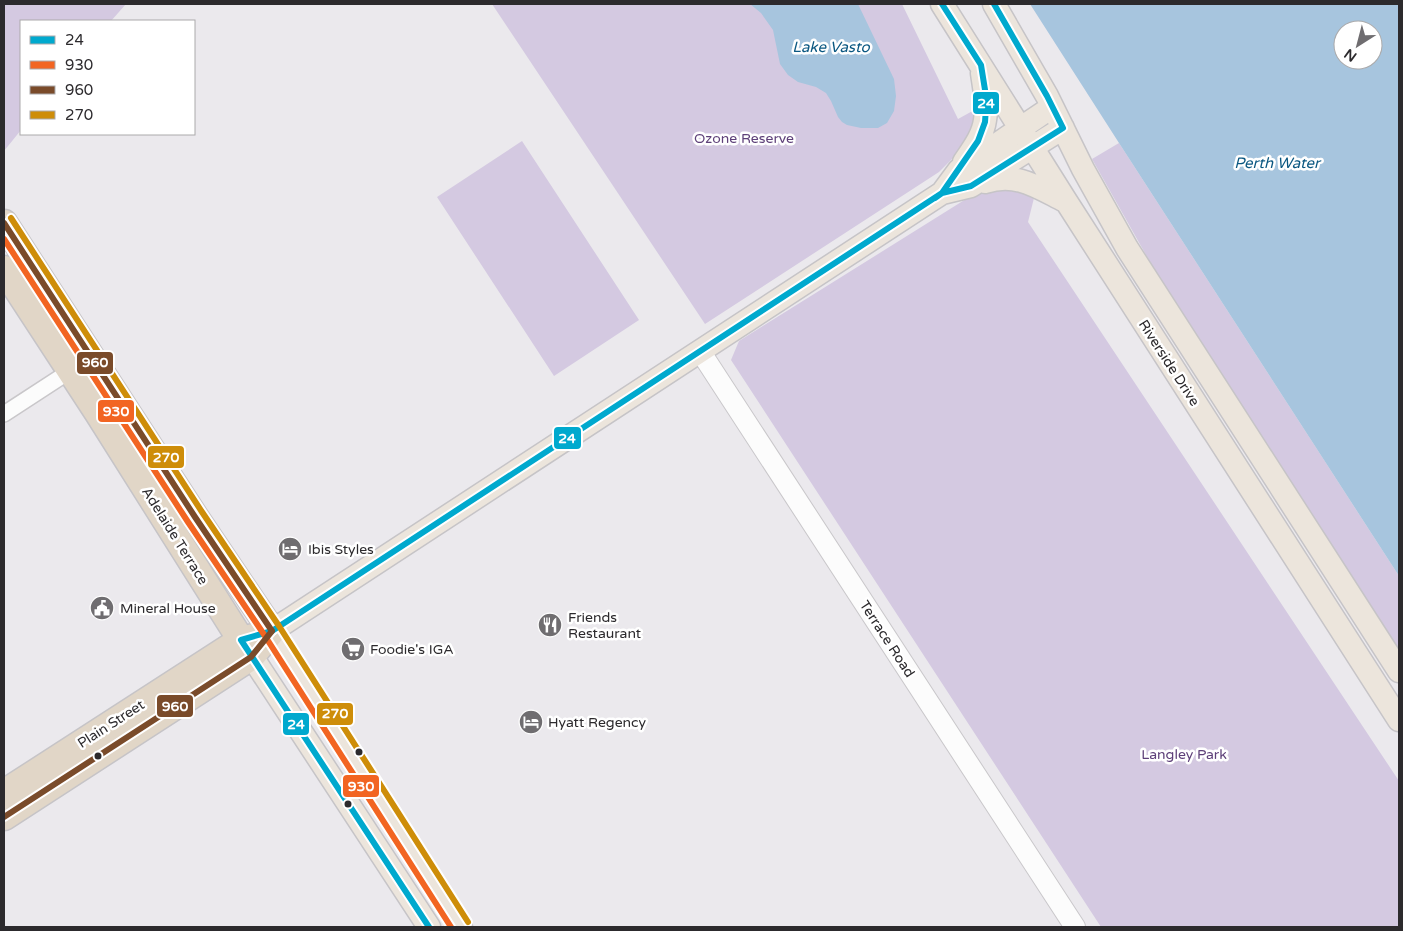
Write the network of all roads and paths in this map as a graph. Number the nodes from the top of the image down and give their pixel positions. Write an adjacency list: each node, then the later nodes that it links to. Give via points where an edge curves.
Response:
1 (942, 4): 3 (main road, Riverside Drive)
2 (994, 4): 4 (main road, Riverside Drive)
3 (981, 65): 5 (main road, Riverside Drive); 8 (main road, via 986,96 985,122)
4 (1052, 107): 5 (main road, Plain Street); 6 (main road, Riverside Drive)
5 (1020, 128): 7 (main road, Riverside Drive); 8 (main road, Plain Street)
6 (1062, 128): 7 (main road, Plain Street); 17 (main road, Riverside Drive, via 1126,248)
7 (1032, 148): 8 (main road, Plain Street); 9 (main road, Riverside Drive)
8 (965, 178): 9 (main road, via 1020,179); 12 (main road, Plain Street)
9 (1066, 201): 18 (main road, Riverside Drive)
10 (4, 223): 15 (highway, Adelaide Terrace, via 194,517)
11 (4, 269): 13 (highway, Adelaide Terrace)
12 (700, 351): 15 (main road, Plain Street); 23 (street, Terrace Road)
13 (70, 370): 14 (street); 16 (highway, Adelaide Terrace)
14 (4, 414)
15 (272, 631): 16 (highway, Plain Street); 22 (main road, Adelaide Terrace)
16 (246, 649): 19 (highway, Plain Street); 20 (highway, Plain Street); 21 (main road, Adelaide Terrace)
17 (1399, 671)
18 (1399, 720)
19 (4, 793)
20 (4, 817)
21 (429, 927)
22 (461, 927)
23 (1075, 927)

